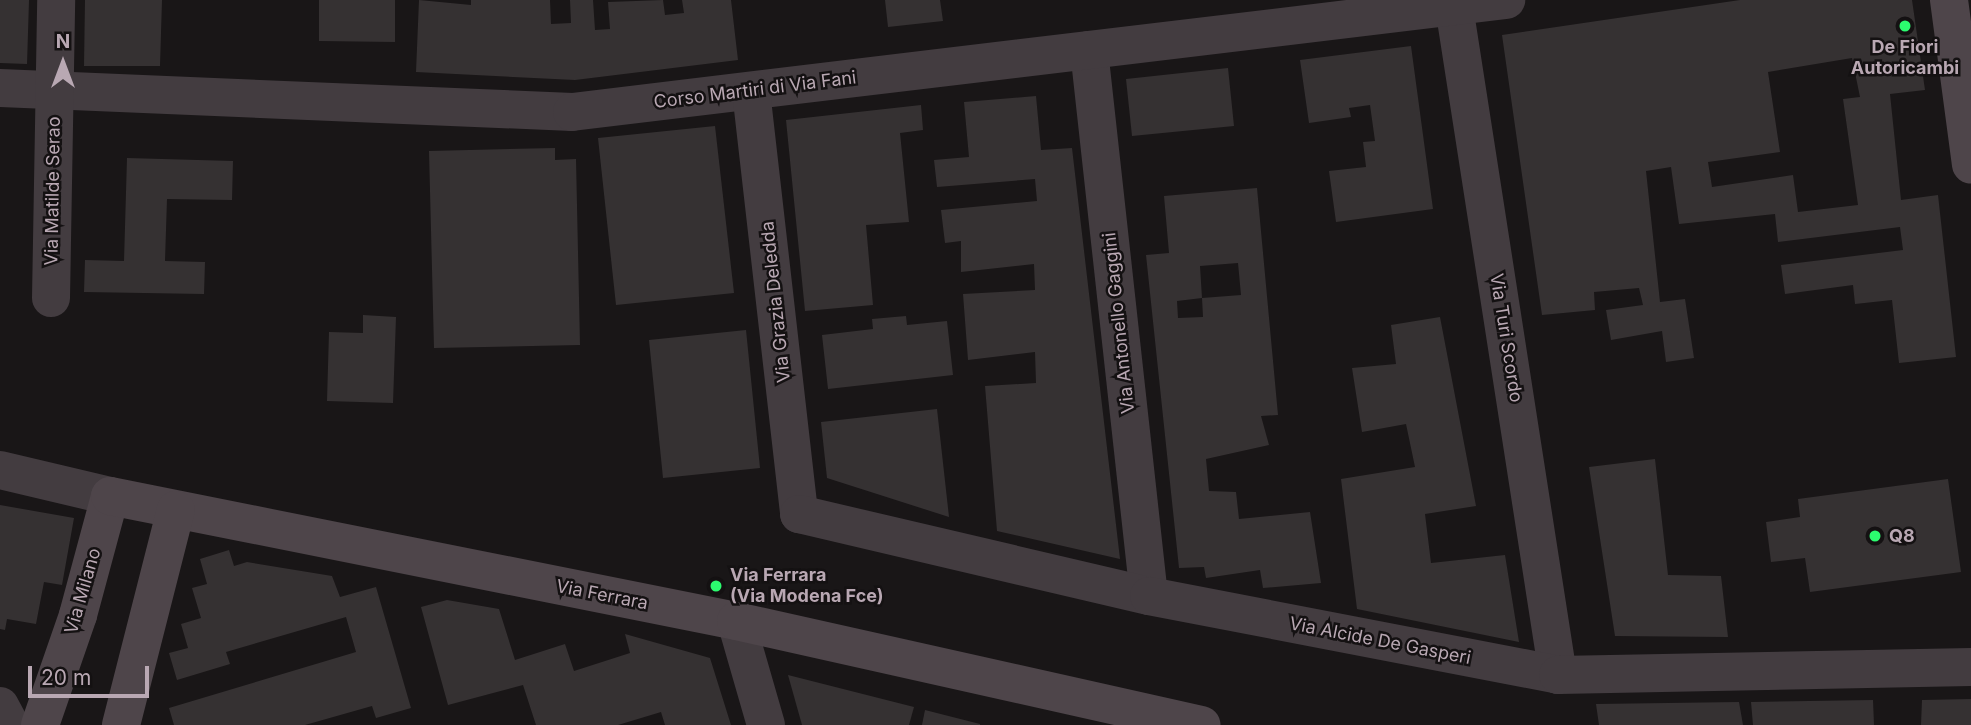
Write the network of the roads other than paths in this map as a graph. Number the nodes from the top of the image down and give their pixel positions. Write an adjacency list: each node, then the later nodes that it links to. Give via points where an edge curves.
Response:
1 (56, 0): 7 (street, Via Matilde Serao)
2 (1506, 0): 4 (street, Corso Martiri di Via Fani)
3 (1949, 0): 9 (street)
4 (1454, 4): 5 (street, Corso Martiri di Via Fani); 18 (street, Via Turi Scordo)
5 (1089, 50): 8 (street, Corso Martiri di Via Fani); 15 (street, Via Antonello Gaggini)
6 (0, 89): 7 (street, Corso Martiri di Via Fani)
7 (55, 89): 8 (street, Corso Martiri di Via Fani, via 572,112); 10 (street, Via Matilde Serao)
8 (751, 91): 14 (street, Via Grazia Deledda)
9 (1971, 165)
10 (51, 298)
11 (0, 470): 12 (street, Via Ferrara)
12 (110, 496): 13 (street, Via Ferrara); 21 (street, Via Milano, via 78,615)
13 (176, 510): 16 (street, Via Ferrara); 22 (street)
14 (799, 514): 15 (street, Via Alcide De Gasperi)
15 (1149, 596): 18 (street, Via Alcide De Gasperi)
16 (736, 621): 23 (street); 24 (street, Via Ferrara)
17 (1971, 667): 18 (street, Via Alcide De Gasperi)
18 (1558, 675)
19 (0, 706): 20 (street)
20 (10, 725)
21 (40, 725)
22 (121, 725)
23 (766, 725)
24 (1202, 725)

